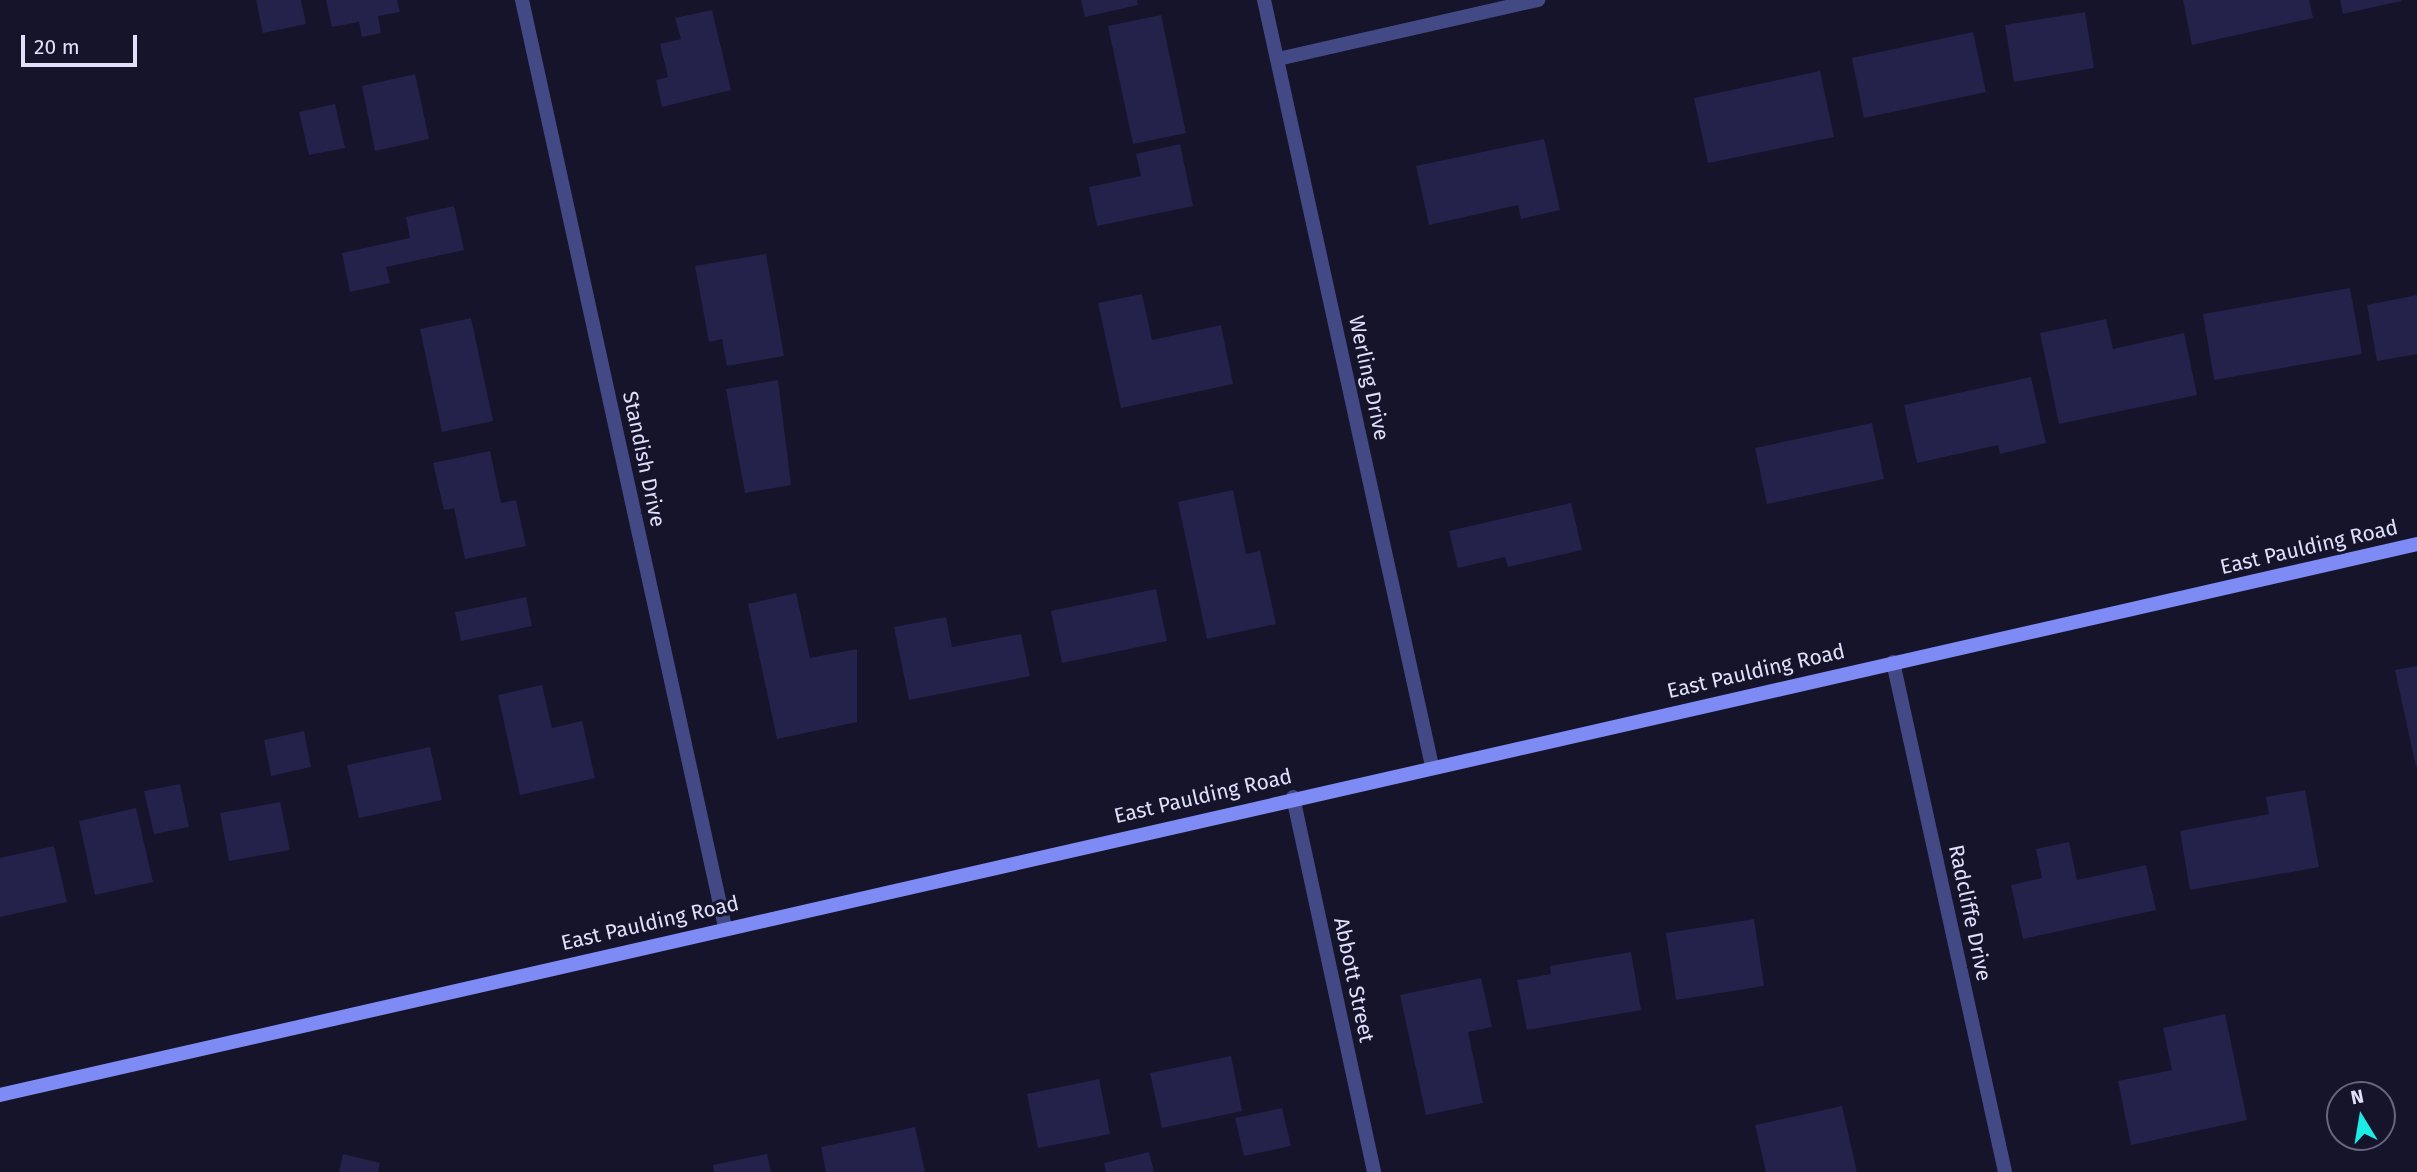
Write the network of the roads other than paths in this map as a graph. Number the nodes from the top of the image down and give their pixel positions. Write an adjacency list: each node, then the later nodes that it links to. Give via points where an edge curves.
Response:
1 (522, 0): 9 (street, Standish Drive)
2 (1264, 0): 4 (street, Werling Drive)
3 (1538, 0): 4 (street)
4 (1278, 59): 7 (street, Werling Drive)
5 (2417, 544): 6 (main road, East Paulding Road)
6 (1894, 662): 7 (main road, East Paulding Road); 12 (street, Radcliffe Drive)
7 (1432, 766): 8 (main road, East Paulding Road)
8 (1293, 797): 9 (main road, East Paulding Road); 11 (street, Abbott Street)
9 (725, 927): 10 (main road, East Paulding Road)
10 (0, 1096)
11 (1374, 1172)
12 (2005, 1172)

